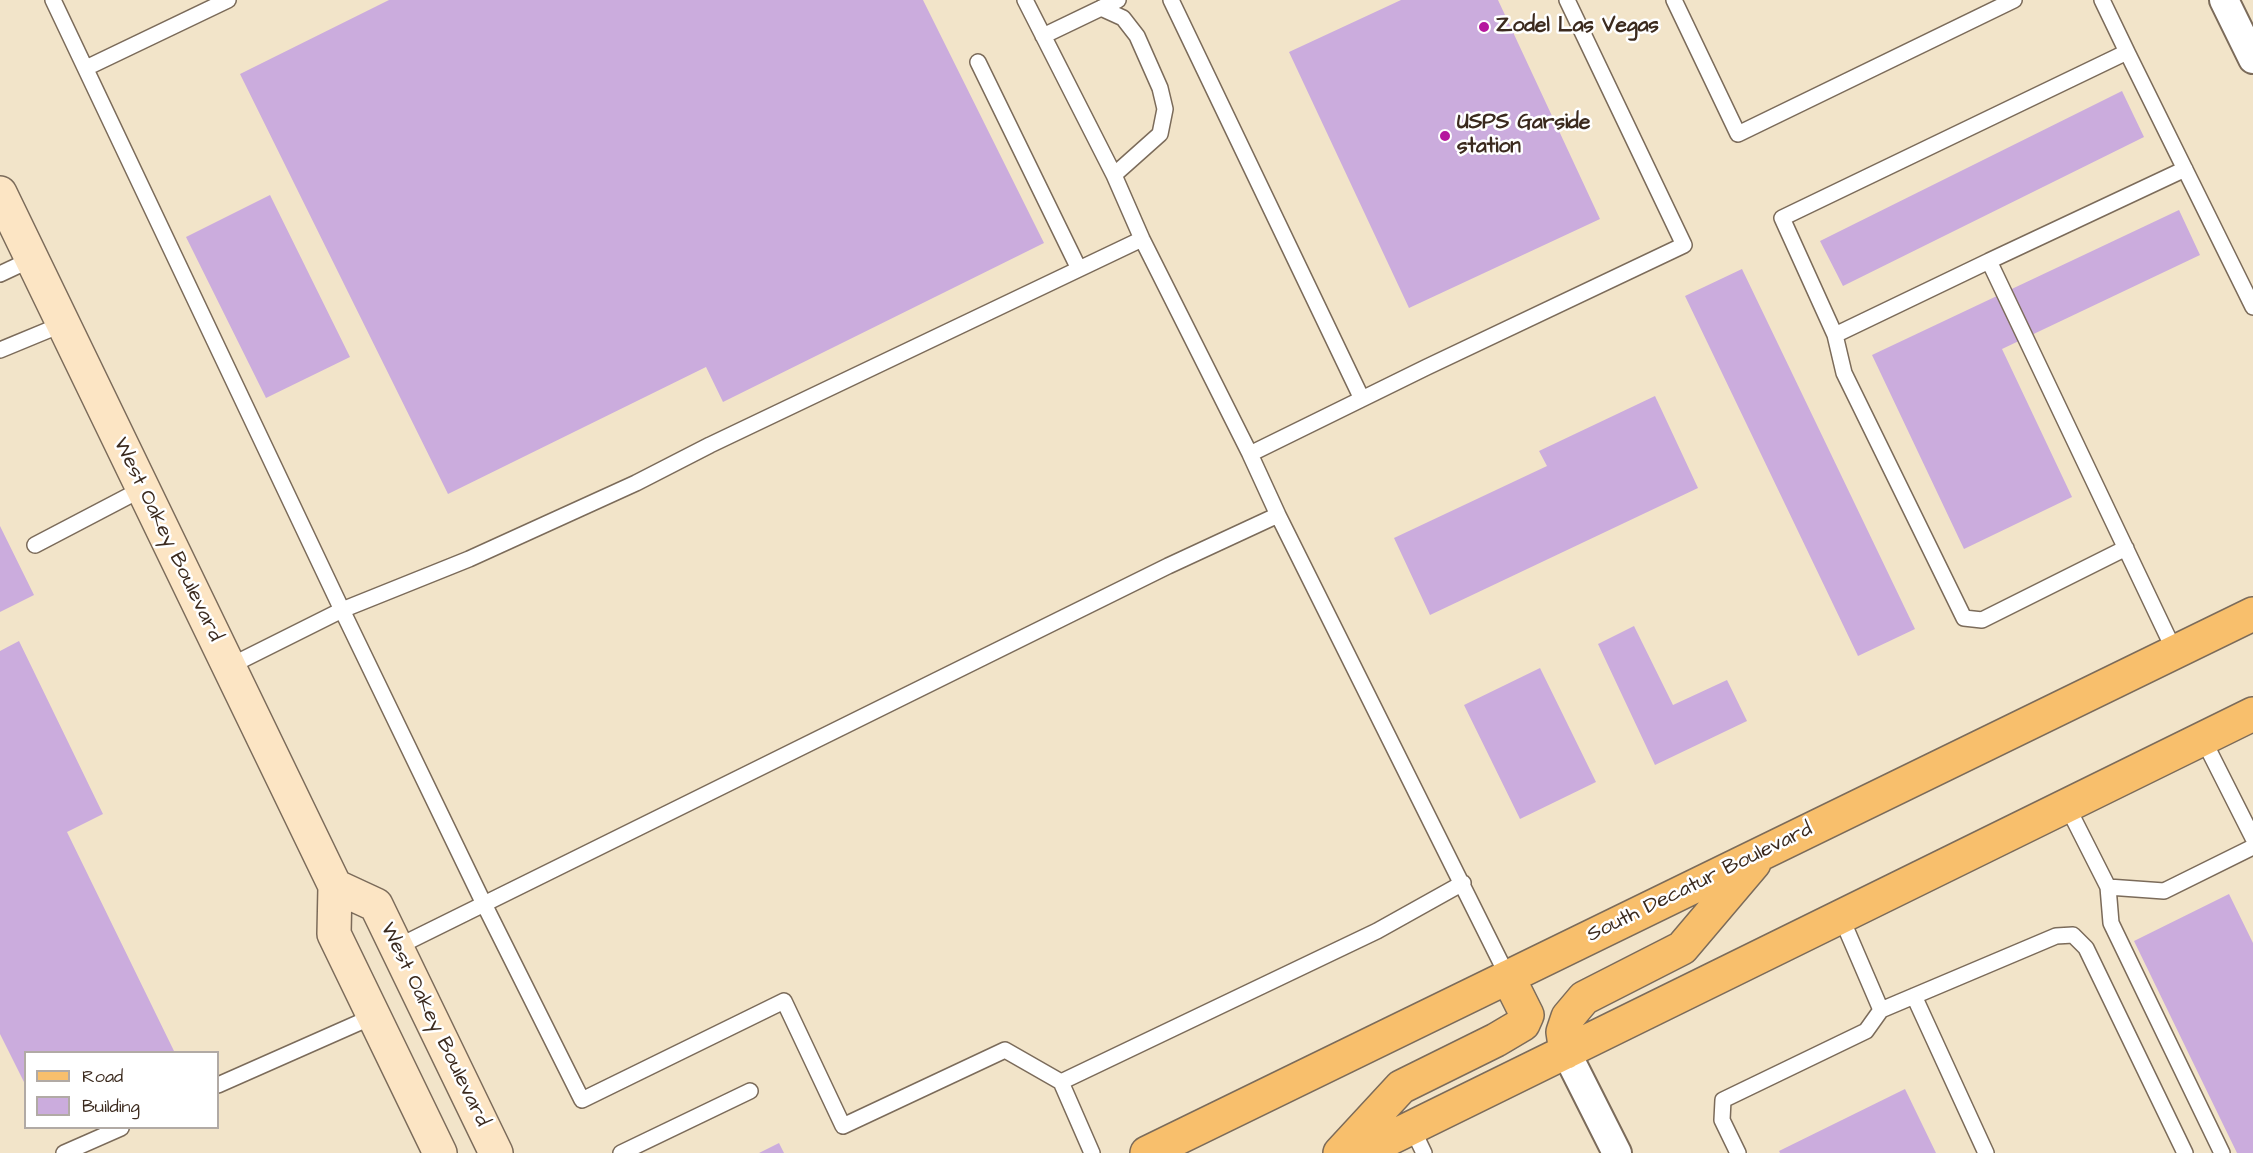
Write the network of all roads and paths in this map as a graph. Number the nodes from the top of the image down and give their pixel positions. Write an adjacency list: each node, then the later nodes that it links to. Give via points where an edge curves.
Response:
1 (53, 0): 16 (lane)
2 (228, 0): 16 (lane)
3 (1025, 0): 12 (lane)
4 (1118, 0): 11 (lane)
5 (1171, 0): 30 (lane)
6 (1567, 0): 30 (lane, via 1684,245)
7 (1674, 0): 8 (lane, via 1738,134)
8 (2014, 0)
9 (2102, 0): 13 (lane)
10 (2224, 0): 14 (street)
11 (1101, 8): 12 (lane); 18 (lane, via 1123,18 1137,36 1165,109 1160,134)
12 (1043, 36): 18 (lane)
13 (2127, 52): 17 (lane); 28 (lane, via 1782,218)
14 (2253, 59)
15 (978, 62): 23 (lane)
16 (86, 68): 36 (lane)
17 (2185, 169): 22 (lane); 25 (lane)
18 (1114, 176): 20 (lane)
19 (0, 194): 21 (main road, West Oakey Boulevard)
20 (1142, 239): 23 (lane); 31 (lane)
21 (32, 260): 24 (lane); 27 (main road, West Oakey Boulevard)
22 (1989, 261): 28 (lane); 35 (lane)
23 (1079, 269): 36 (lane, via 562,518)
24 (0, 274)
25 (2248, 286): 26 (lane)
26 (2253, 307)
27 (63, 324): 29 (lane); 32 (main road, West Oakey Boulevard)
28 (1835, 335): 35 (lane, via 1844,373 1964,618 1982,620)
29 (0, 350)
30 (1362, 399): 31 (lane)
31 (1250, 454): 33 (lane)
32 (142, 489): 34 (lane); 39 (main road, West Oakey Boulevard)
33 (1278, 515): 46 (lane); 49 (lane)
34 (35, 545)
35 (2126, 548): 38 (lane)
36 (342, 610): 39 (lane); 49 (lane)
37 (2253, 614): 38 (main road, South Decatur Boulevard)
38 (2175, 652): 45 (main road, South Decatur Boulevard)
39 (228, 667): 47 (main road, West Oakey Boulevard)
40 (2253, 714): 41 (main road)
41 (2203, 739): 42 (main road); 43 (lane)
42 (2067, 806): 48 (lane); 50 (main road)
43 (2253, 838)
44 (2253, 848): 48 (lane, via 2164,891)
45 (1763, 853): 52 (main road, South Decatur Boulevard); 56 (main road, via 1682,948 1584,998 1568,1017 1563,1032)
46 (1463, 883): 52 (lane); 57 (lane, via 1377,931)
47 (335, 886): 51 (main road, West Oakey Boulevard, via 376,906); 55 (main road, West Oakey Boulevard, via 334,934)
48 (2108, 887): 74 (lane, via 2111,923)
49 (484, 904): 51 (lane); 57 (lane, via 582,1100 784,1001 843,1126 1005,1050)
50 (1841, 917): 54 (lane); 56 (main road)
51 (397, 947): 64 (main road, West Oakey Boulevard)
52 (1509, 976): 67 (main road, South Decatur Boulevard); 68 (main road, via 1527,1015 1523,1024 1401,1087)
53 (1914, 996): 54 (lane); 72 (lane); 73 (lane, via 2056,936 2073,935 2086,948)
54 (1881, 1010): 71 (lane, via 1866,1031 1723,1100 1722,1119)
55 (374, 1016): 58 (lane); 63 (main road, West Oakey Boulevard)
56 (1566, 1052): 61 (main road); 70 (street)
57 (1061, 1082): 66 (lane)
58 (219, 1085)
59 (750, 1091): 65 (lane)
60 (120, 1129): 62 (lane)
61 (1418, 1140): 69 (main road)
62 (64, 1153)
63 (440, 1153)
64 (496, 1153)
65 (621, 1153)
66 (1092, 1153)
67 (1147, 1153)
68 (1340, 1153)
69 (1360, 1153)
70 (1617, 1153)
71 (1738, 1153)
72 (1986, 1153)
73 (2186, 1153)
74 (2222, 1153)

